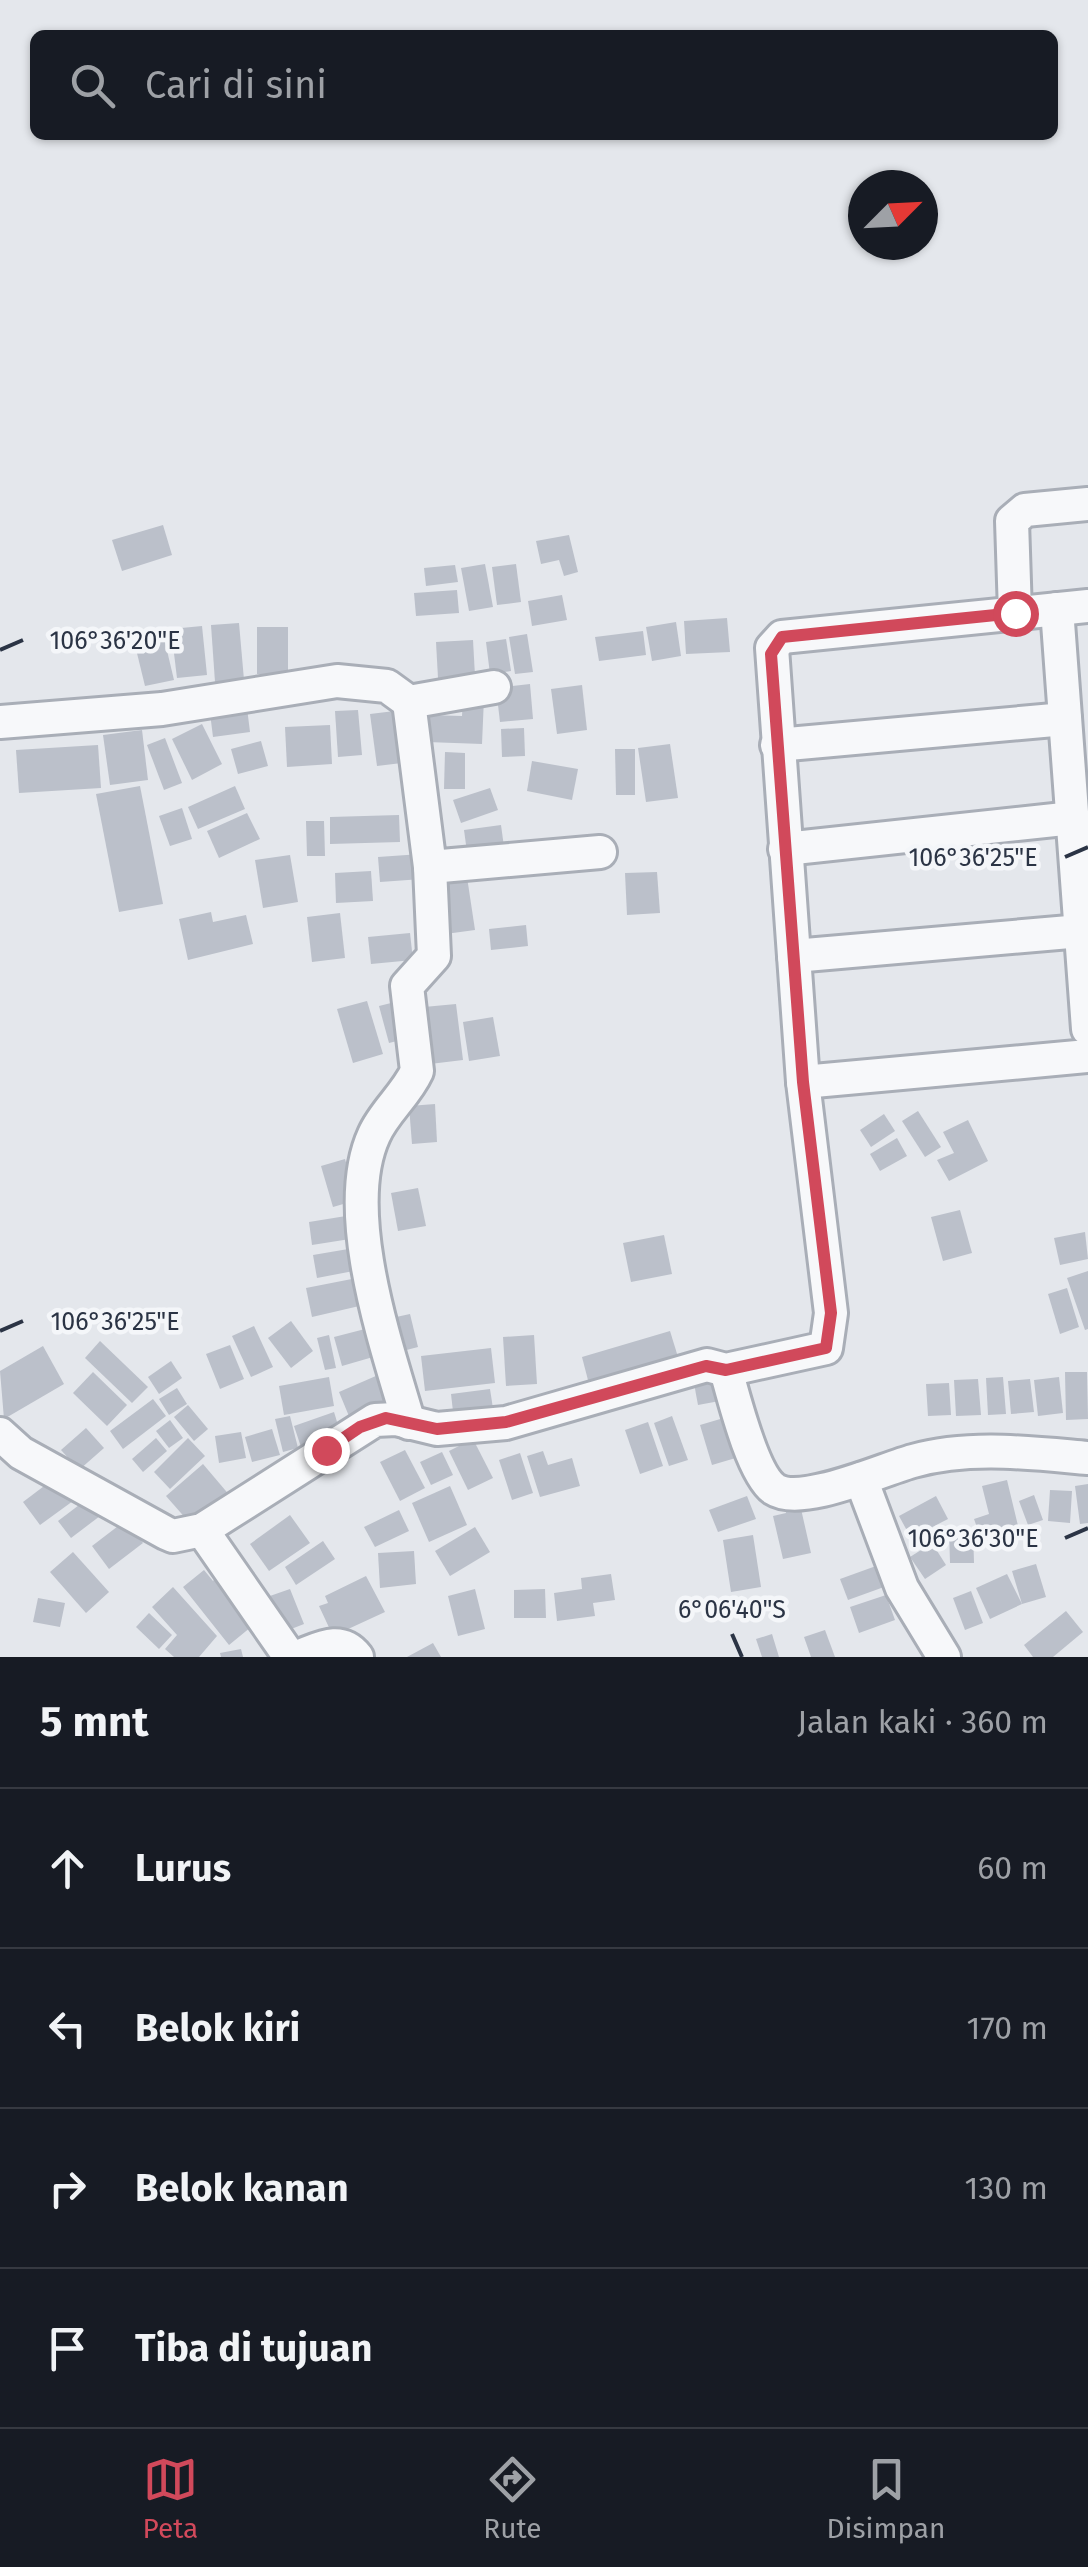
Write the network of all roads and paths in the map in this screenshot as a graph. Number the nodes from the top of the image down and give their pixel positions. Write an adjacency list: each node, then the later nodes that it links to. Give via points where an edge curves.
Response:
1 (1088, 504): 3 (street, via 1026,510 1012,521)
2 (1072, 607): 3 (street); 6 (street)
3 (1015, 613): 8 (street, via 782,637 771,654)
4 (494, 687): 5 (street)
5 (408, 702): 7 (street, via 386,686 337,681 162,709); 12 (street)
6 (1065, 720): 8 (street); 9 (street)
7 (0, 722)
8 (777, 745): 10 (street)
9 (1072, 818): 10 (street); 13 (street)
10 (785, 849): 15 (street)
11 (600, 852): 12 (street)
12 (430, 867): 20 (street, via 434,956 410,978 406,992 417,1071 373,1136 365,1183 371,1288)
13 (1083, 893): 14 (street)
14 (1081, 931): 15 (street); 16 (street)
15 (794, 956): 18 (street)
16 (1088, 1029)
17 (1088, 1056): 18 (street)
18 (803, 1082): 19 (street, via 831,1313 826,1348)
19 (726, 1370): 20 (street, via 706,1366 506,1422 437,1429); 23 (street, via 770,1486 795,1494)
20 (409, 1422): 24 (street, via 386,1418 360,1427)
21 (0, 1434): 24 (street, via 21,1453 166,1533)
22 (1088, 1458): 23 (street, via 973,1452 915,1460)
23 (861, 1479): 27 (street, via 902,1588)
24 (202, 1530): 25 (street)
25 (293, 1657): 26 (street, via 336,1643)
26 (358, 1657)
27 (944, 1657)

